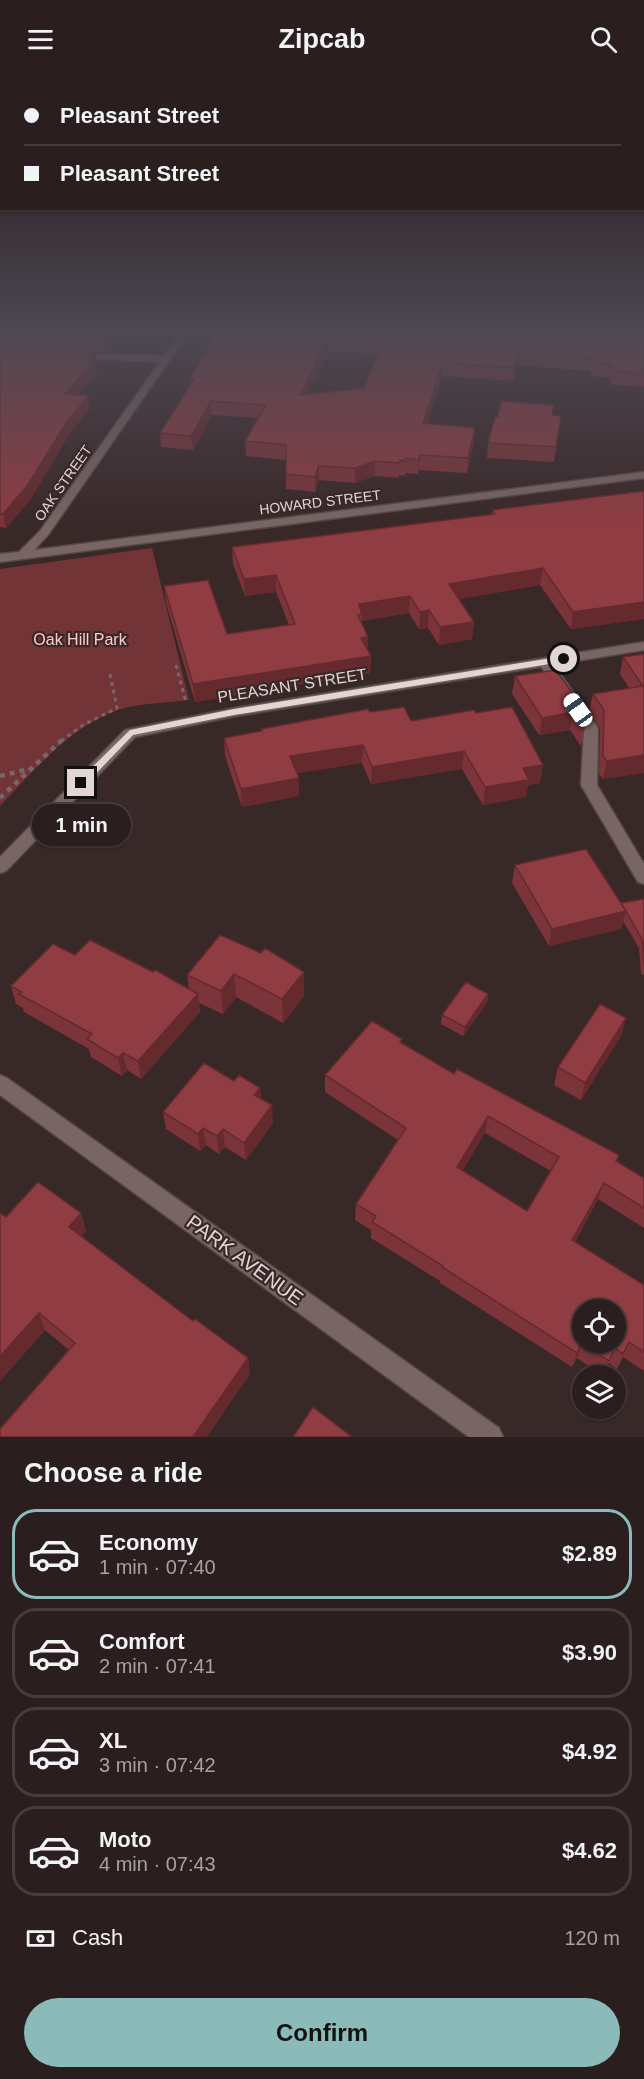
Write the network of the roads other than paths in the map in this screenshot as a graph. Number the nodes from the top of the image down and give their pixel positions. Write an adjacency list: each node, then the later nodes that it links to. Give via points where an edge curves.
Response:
1 (139, 398): 3 (street, OAK STREET, via 44,533)
2 (644, 475): 3 (street, HOWARD STREET)
3 (23, 555): 4 (street, HOWARD STREET)
4 (0, 558)
5 (644, 646): 6 (street, PLEASANT STREET)
6 (544, 662): 7 (street, PLEASANT STREET, via 234,712 130,733); 8 (street, via 591,728 589,785)
7 (0, 867)
8 (644, 878)
9 (0, 1084): 10 (street, PARK AVENUE)
10 (490, 1437)

